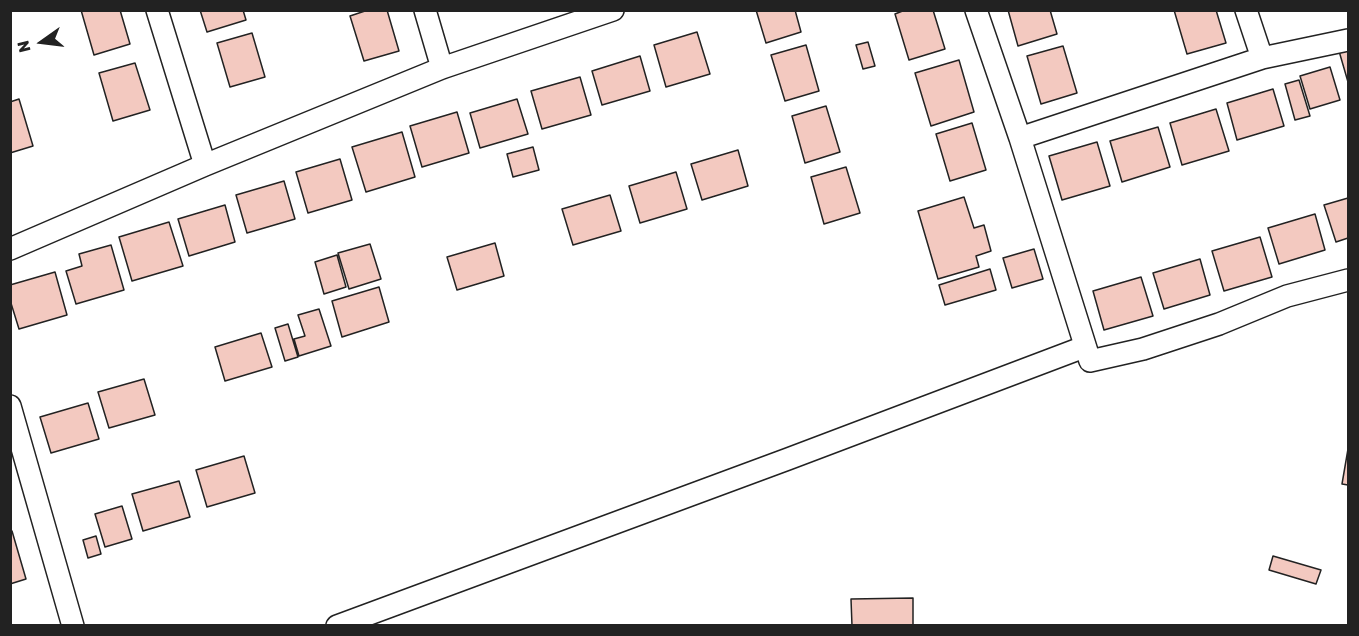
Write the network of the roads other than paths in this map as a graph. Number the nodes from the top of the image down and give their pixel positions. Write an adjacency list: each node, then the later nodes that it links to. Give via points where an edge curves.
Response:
1 (157, 10): 10 (street)
2 (425, 10): 8 (street)
3 (613, 10): 8 (street)
4 (976, 10): 9 (street)
5 (1245, 10): 7 (street)
6 (1348, 40): 7 (street)
7 (1262, 57): 9 (street)
8 (442, 68): 10 (street)
9 (1020, 138): 13 (street)
10 (205, 165): 11 (street)
11 (10, 249)
12 (1348, 280): 13 (street, via 1287,296 1143,349 1089,361)
13 (1084, 347): 16 (street)
14 (10, 406): 15 (street)
15 (73, 626)
16 (337, 626)

